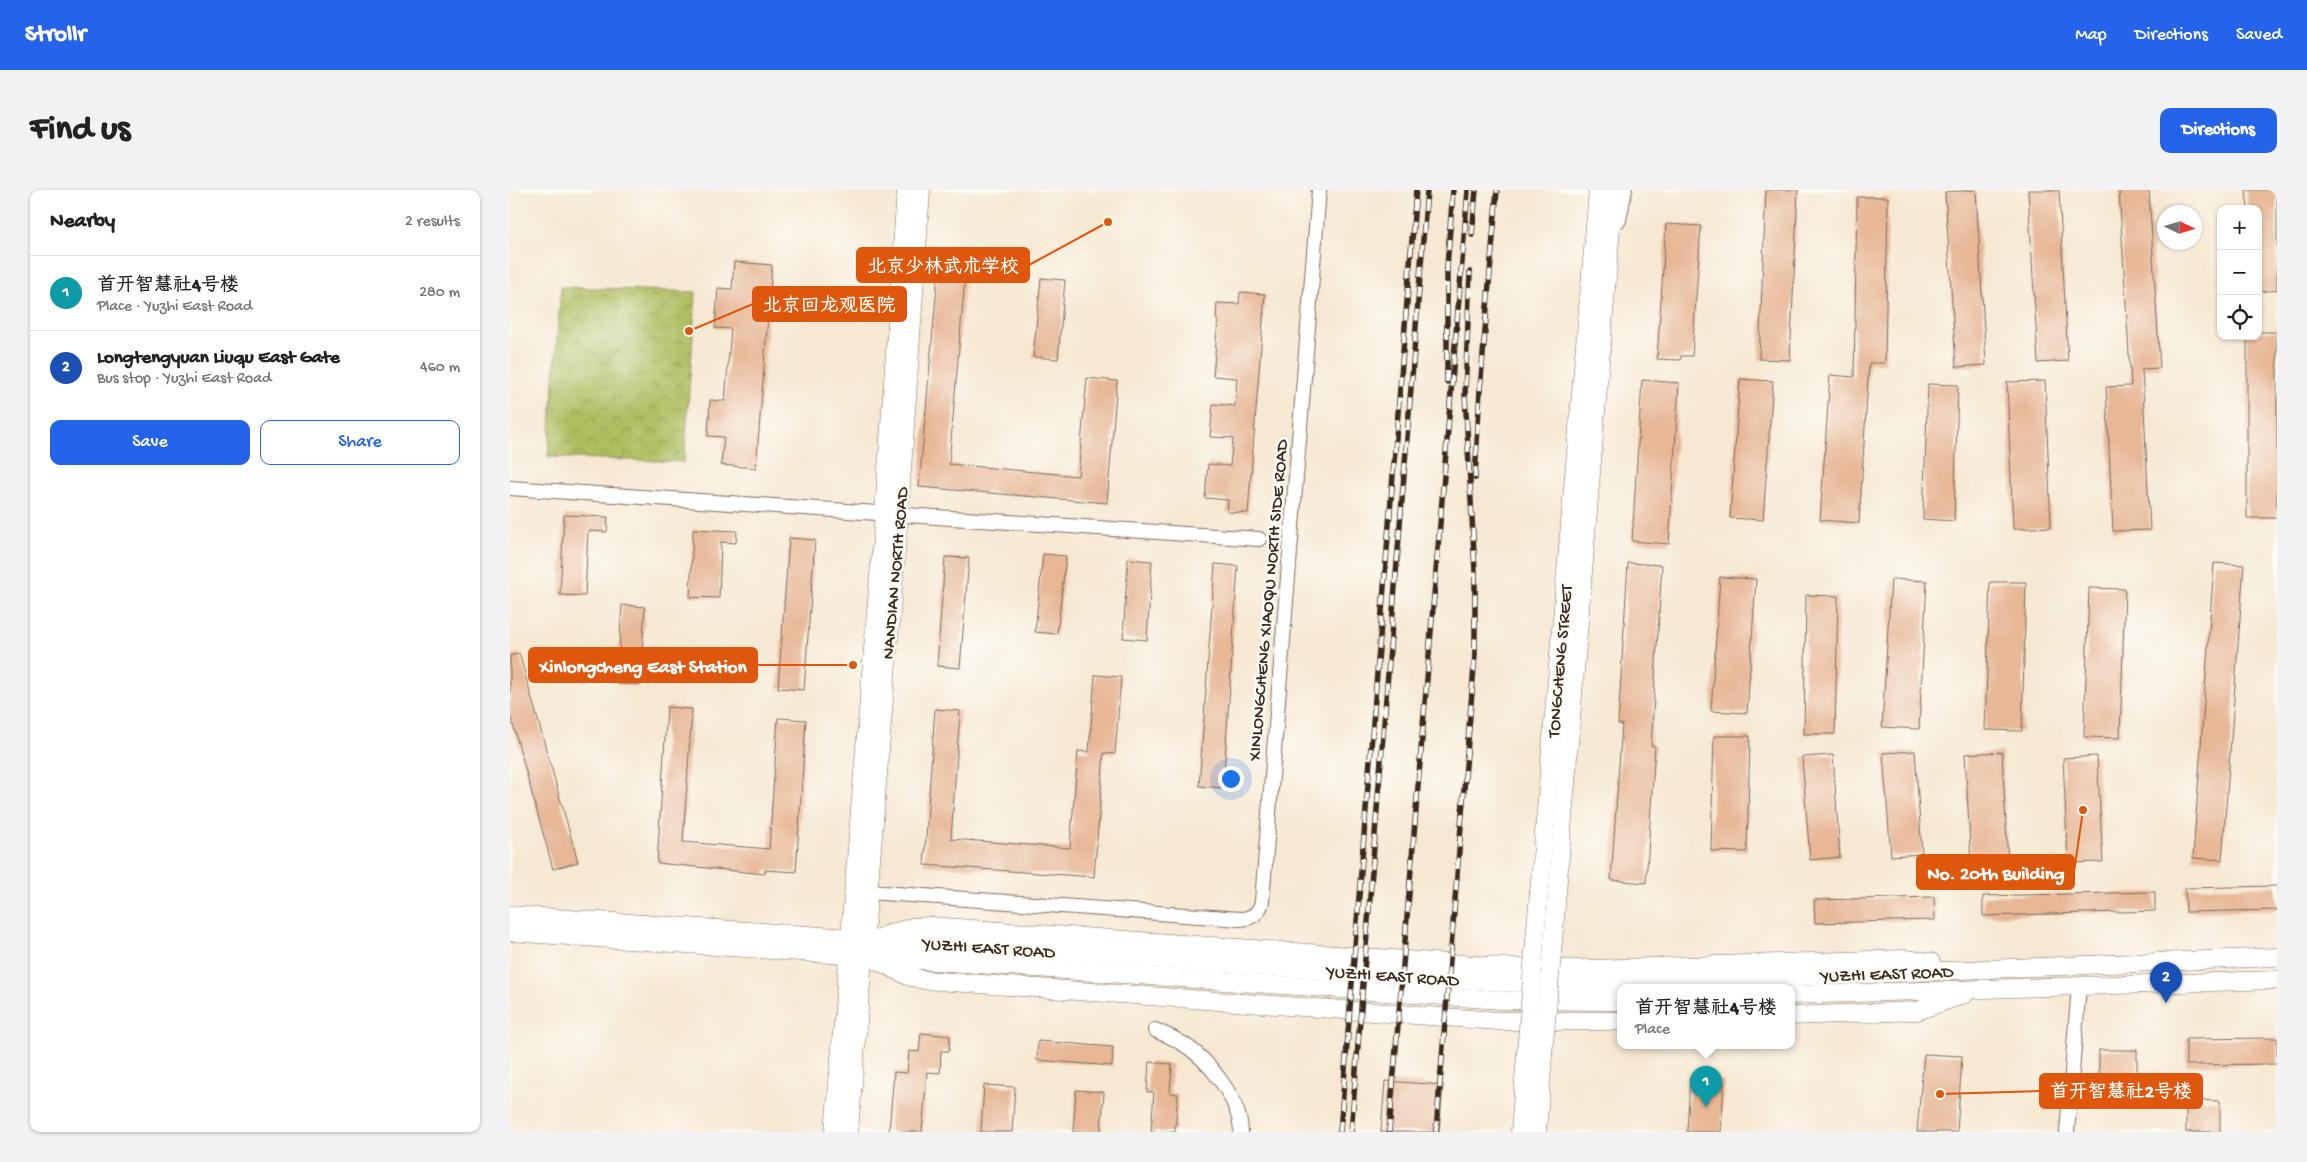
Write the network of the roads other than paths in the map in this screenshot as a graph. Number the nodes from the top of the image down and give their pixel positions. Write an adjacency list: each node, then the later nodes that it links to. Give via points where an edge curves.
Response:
1 (906, 190): 9 (main road, NANDIAN NORTH ROAD)
2 (921, 190): 9 (main road, NANDIAN NORTH ROAD)
3 (1319, 190): 11 (street, XINLONGCHENG XIAOQU NORTH SIDE ROAD, via 1261,906 1254,915 1240,919)
4 (1598, 190): 14 (main road, TONGCHENG STREET)
5 (1614, 190): 7 (main road, TONGCHENG STREET)
6 (1625, 190): 7 (street, via 1614,288)
7 (1602, 344): 14 (main road, TONGCHENG STREET)
8 (510, 488): 9 (street)
9 (892, 514): 10 (street); 11 (main road, NANDIAN NORTH ROAD); 15 (main road, NANDIAN NORTH ROAD)
10 (1259, 538)
11 (869, 892): 15 (main road, NANDIAN NORTH ROAD)
12 (510, 915): 15 (main road, YUZHI EAST ROAD)
13 (510, 932): 15 (main road, YUZHI EAST ROAD)
14 (1544, 941): 25 (main road, TONGCHENG STREET, bridge)
15 (857, 947): 16 (main road, YUZHI EAST ROAD, via 1558,984); 21 (main road, YUZHI EAST ROAD, via 1501,1000); 23 (main road, via 908,976 924,980 1499,1021); 26 (main road); 27 (main road)
16 (2277, 957)
17 (2277, 980): 18 (main road, YUZHI EAST ROAD)
18 (2079, 986): 19 (main road, YUZHI EAST ROAD); 31 (street)
19 (1987, 989): 20 (main road, YUZHI EAST ROAD); 22 (main road, via 1972,991 1917,1012)
20 (1795, 995)
21 (1617, 1001)
22 (1795, 1016)
23 (1617, 1020)
24 (1155, 1030): 28 (street, via 1180,1042 1206,1062 1237,1109)
25 (1535, 1055): 29 (main road, TONGCHENG STREET); 30 (main road, TONGCHENG STREET)
26 (834, 1132)
27 (849, 1132)
28 (1241, 1132)
29 (1520, 1132)
30 (1537, 1132)
31 (2067, 1132)

